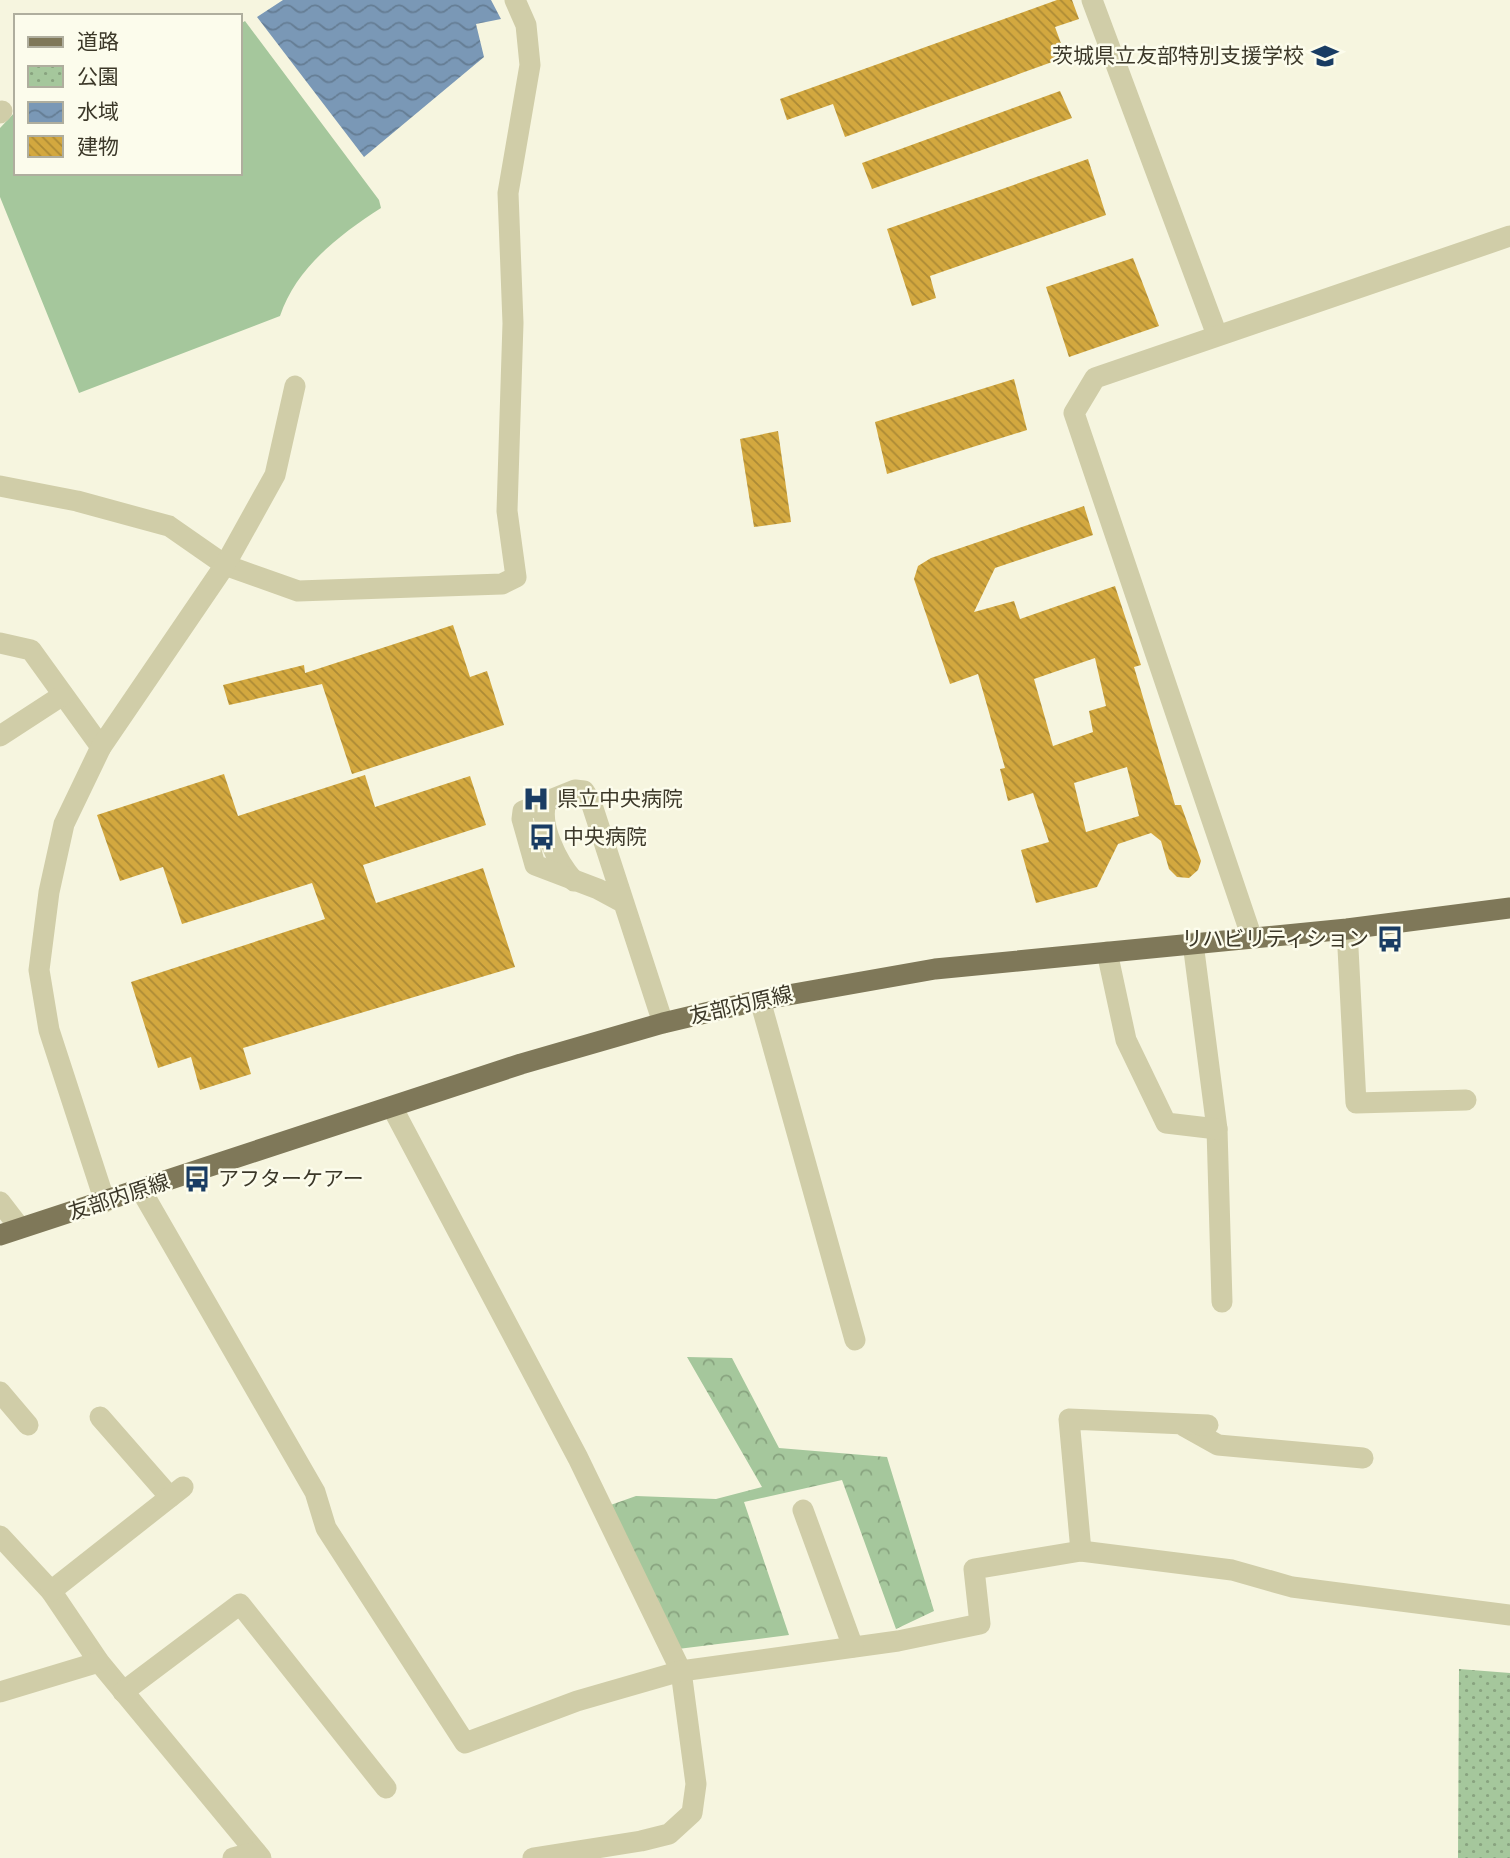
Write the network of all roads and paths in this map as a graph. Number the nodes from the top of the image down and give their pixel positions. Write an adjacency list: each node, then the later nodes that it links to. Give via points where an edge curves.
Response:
1 (515, 0): 7 (street, via 526,25 530,65 508,193 513,323 507,512 516,577 502,584 298,591)
2 (1092, 0): 4 (street)
3 (1510, 236): 4 (street)
4 (1217, 335): 15 (street, via 1094,379 1074,413)
5 (295, 386): 7 (street, via 275,475)
6 (0, 486): 7 (street, via 169,526)
7 (225, 565): 11 (street)
8 (0, 643): 9 (street, via 31,650)
9 (63, 695): 10 (street); 11 (street)
10 (0, 736)
11 (101, 747): 25 (street, via 64,824 38,970 49,1030)
12 (624, 903): 12 (street, via 574,881 557,857 543,813 547,799 576,790 587,795); 19 (street)
13 (1510, 908): 14 (main road, 友部内原線)
14 (1347, 929): 15 (main road, 友部内原線); 20 (street, via 1356,1103)
15 (1252, 938): 16 (main road, 友部内原線)
16 (1194, 943): 17 (main road, 友部内原線); 22 (street)
17 (1107, 951): 18 (main road, 友部内原線, via 935,969); 22 (street, via 1126,1040 1166,1123)
18 (760, 1000): 19 (main road, 友部内原線); 28 (street)
19 (663, 1023): 21 (main road, 友部内原線)
20 (1466, 1100)
21 (392, 1107): 23 (main road, 友部内原線); 43 (street, via 578,1458)
22 (1217, 1129): 27 (street)
23 (141, 1190): 25 (main road, 友部内原線); 43 (street, via 315,1492 327,1528 465,1743 577,1701)
24 (0, 1202): 26 (street)
25 (105, 1202): 26 (main road, 友部内原線)
26 (10, 1231)
27 (1222, 1302)
28 (855, 1340)
29 (0, 1392): 32 (street)
30 (100, 1417): 39 (street, via 176,1492)
31 (1179, 1423): 33 (street); 34 (street, via 1218,1445); 37 (street, via 1069,1419)
32 (28, 1424)
33 (1208, 1424)
34 (1363, 1458)
35 (803, 1510): 41 (street)
36 (0, 1536): 38 (street)
37 (1081, 1551): 40 (street, via 1232,1570 1292,1587); 41 (street, via 974,1569 980,1624)
38 (8, 1553): 39 (street)
39 (51, 1591): 42 (street)
40 (1510, 1615)
41 (853, 1647): 43 (street)
42 (99, 1662): 44 (street); 45 (street)
43 (681, 1671): 48 (street, via 696,1784 692,1813 669,1834)
44 (0, 1692)
45 (123, 1692): 46 (street, via 240,1604); 47 (street)
46 (386, 1787)
47 (259, 1855): 49 (street)
48 (541, 1857)
49 (233, 1858)

